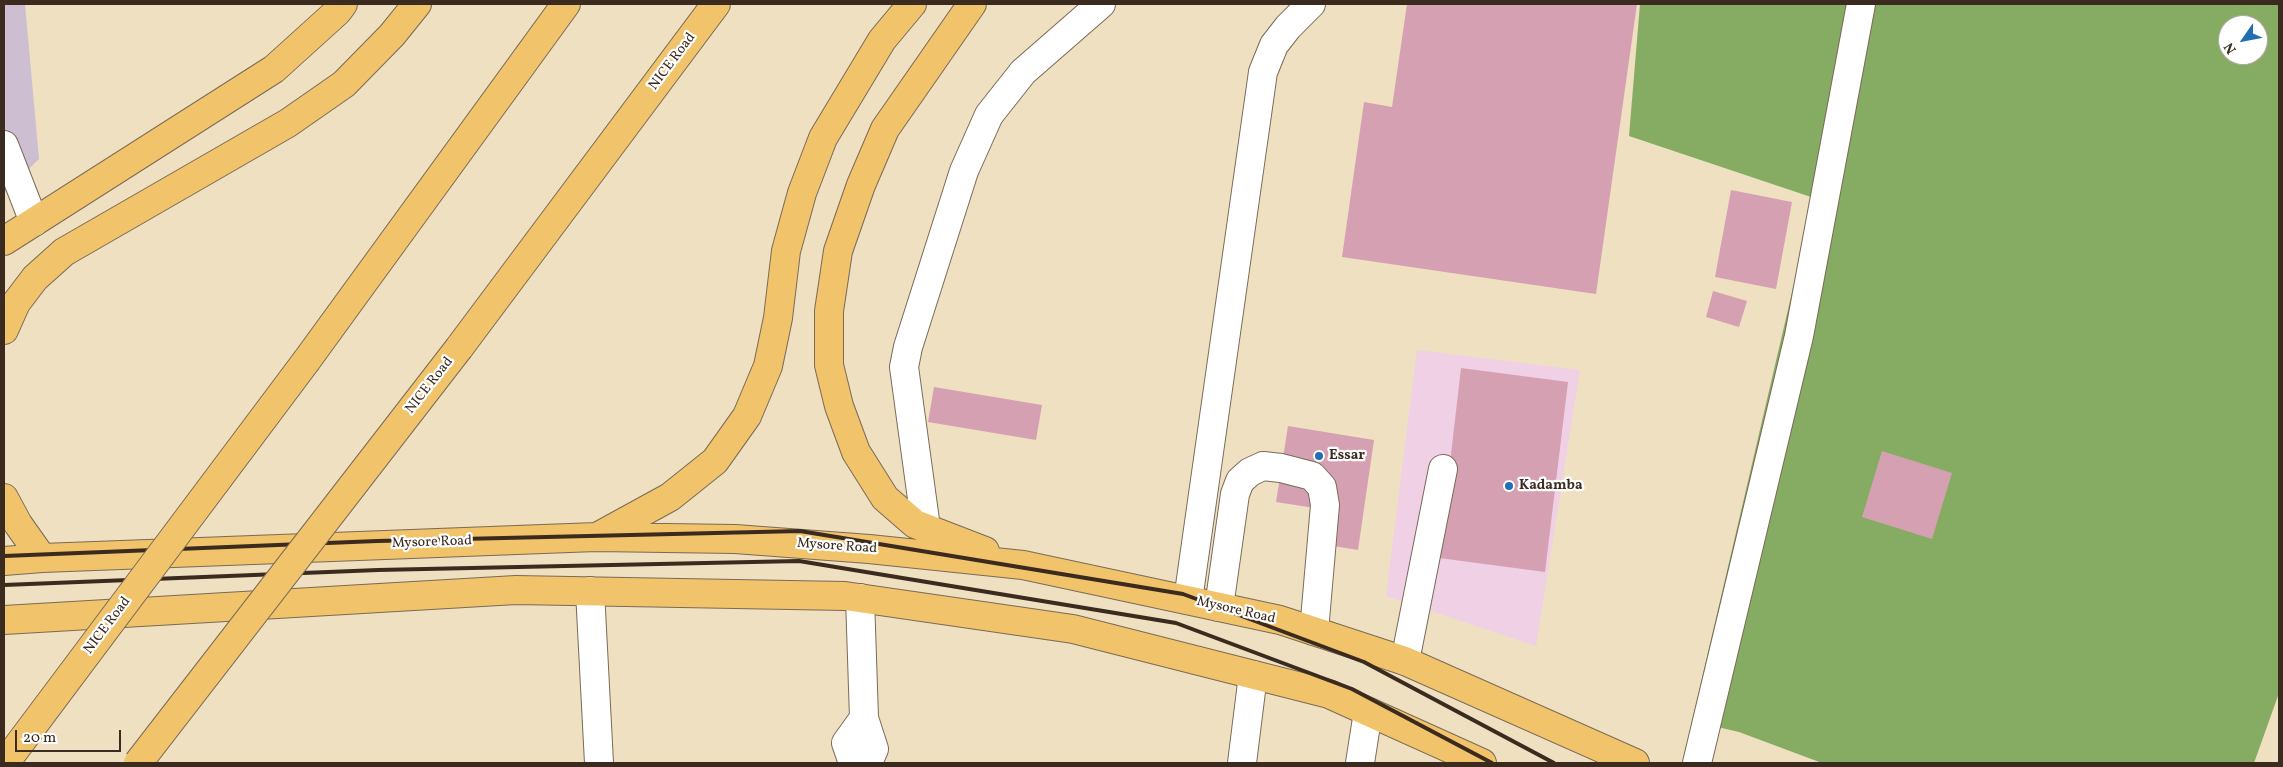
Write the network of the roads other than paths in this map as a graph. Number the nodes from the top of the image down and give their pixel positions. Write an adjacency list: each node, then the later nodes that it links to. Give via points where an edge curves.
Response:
1 (343, 4): 11 (highway, via 274,69)
2 (417, 4): 13 (highway, via 344,84 288,123 64,252 35,278 16,302)
3 (566, 4): 31 (highway, NICE Road, bridge, via 307,360)
4 (716, 4): 32 (highway, NICE Road, bridge, via 460,348)
5 (912, 4): 17 (highway, via 882,40 823,138 802,193 786,251 768,366 747,416 715,461 670,497)
6 (972, 4): 16 (highway, via 885,129 838,251 829,311 828,365 856,452 885,498 915,524)
7 (1101, 4): 16 (street, via 1023,72 989,115 964,171 904,368)
8 (1311, 4): 23 (street, via 1274,45 1263,72)
9 (1861, 4): 40 (street, via 1799,336)
10 (4, 145): 11 (street)
11 (34, 222): 12 (highway)
12 (4, 241)
13 (4, 330)
14 (1443, 470): 27 (street)
15 (4, 498): 18 (highway)
16 (926, 528): 20 (highway)
17 (596, 538): 18 (highway, Mysore Road); 20 (highway, Mysore Road, via 735,539)
18 (42, 558): 19 (highway, Mysore Road)
19 (4, 561)
20 (1022, 565): 23 (highway, Mysore Road)
21 (590, 591): 22 (highway); 25 (highway, via 516,590); 33 (street)
22 (860, 598): 28 (highway, via 1074,629); 30 (street)
23 (1188, 600): 24 (highway, Mysore Road)
24 (1219, 607): 26 (highway, Mysore Road); 26 (street, via 1234,494 1240,481 1250,472 1263,466 1281,468 1312,476 1322,487 1325,505)
25 (4, 620)
26 (1314, 631): 27 (highway, Mysore Road)
27 (1405, 661): 39 (highway, Mysore Road)
28 (1253, 675): 29 (highway, via 1329,694); 36 (street)
29 (1368, 712): 37 (street); 38 (highway)
30 (864, 718): 34 (street, via 846,743); 35 (street, via 874,749)
31 (5, 763)
32 (138, 763)
33 (599, 763)
34 (853, 763)
35 (868, 763)
36 (1242, 763)
37 (1360, 763)
38 (1482, 763)
39 (1635, 763)
40 (1697, 763)

